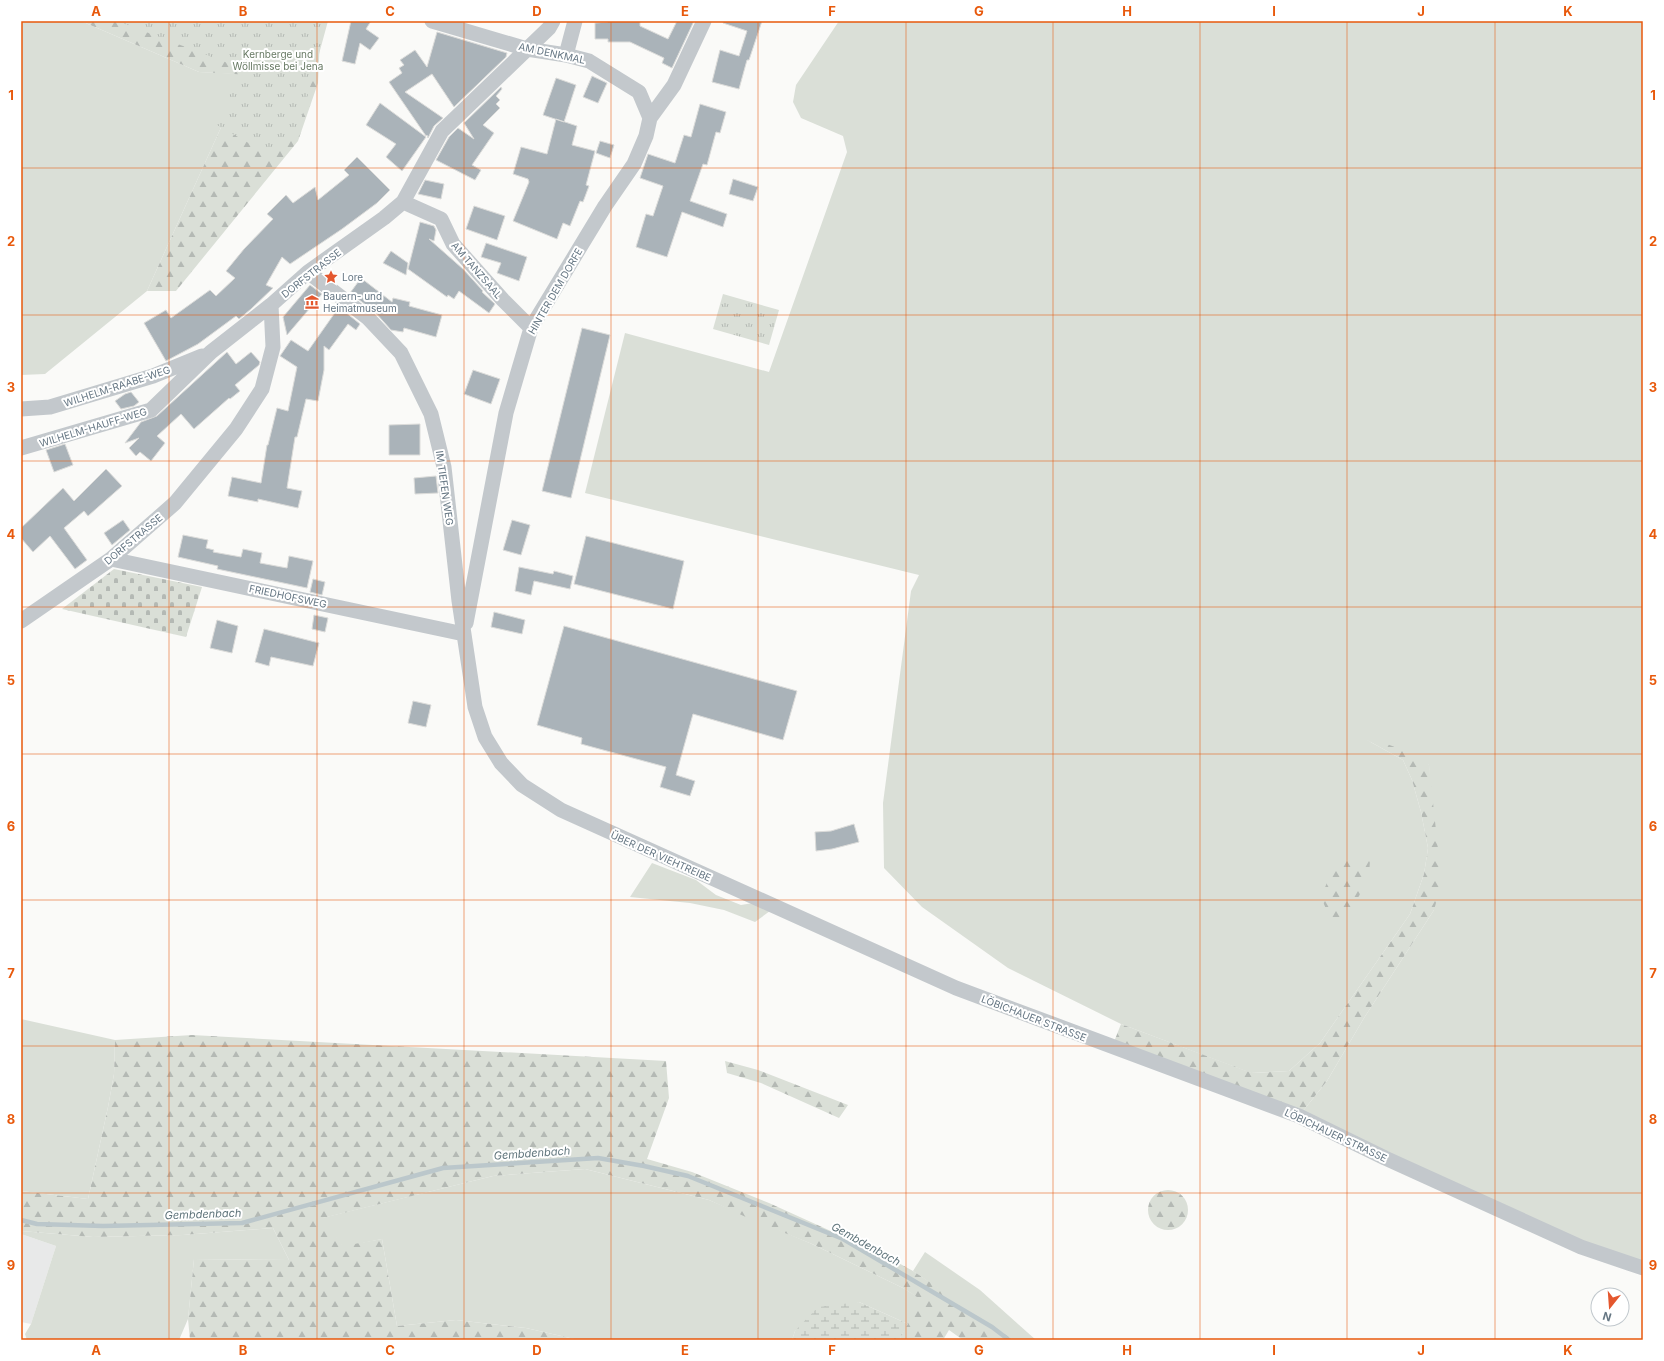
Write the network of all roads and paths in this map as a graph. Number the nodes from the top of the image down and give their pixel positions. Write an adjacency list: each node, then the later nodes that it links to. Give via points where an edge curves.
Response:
1 (432, 21): 5 (street, AM DENKMAL)
2 (553, 21): 5 (street, DORFSTRASSE)
3 (575, 21): 6 (street)
4 (704, 21): 7 (street, HINTER DEM DORFE, via 674,85)
5 (527, 49): 6 (street, AM DENKMAL); 8 (street, DORFSTRASSE, via 442,131)
6 (566, 54): 7 (street, AM DENKMAL, via 589,60 639,92)
7 (650, 118): 11 (street, HINTER DEM DORFE, via 646,136 634,164)
8 (403, 202): 9 (street, DORFSTRASSE); 11 (street, AM TANZSAAL, via 441,219 453,244)
9 (308, 272): 10 (street, DORFSTRASSE); 17 (street, IM TIEFEN WEG, via 368,318 401,353 431,414 444,467)
10 (271, 305): 12 (street, WILHELM-HAUFF-WEG); 15 (street, DORFSTRASSE, via 273,347 262,389 236,429 175,503)
11 (531, 328): 17 (street, HINTER DEM DORFE, via 506,413)
12 (211, 352): 13 (street, WILHELM-RAABE-WEG, via 153,376 50,407); 14 (street, WILHELM-HAUFF-WEG, via 151,410)
13 (21, 409)
14 (21, 448)
15 (112, 559): 16 (street, DORFSTRASSE); 17 (street, FRIEDHOFSWEG)
16 (21, 621)
17 (464, 634): 18 (street, ÜBER DER VIEHTREIBE, via 475,707 485,737 501,763 522,785 561,810)
18 (956, 988): 19 (street, LÖBICHAUER STRASSE, via 1299,1116 1581,1247)
19 (1643, 1268)

